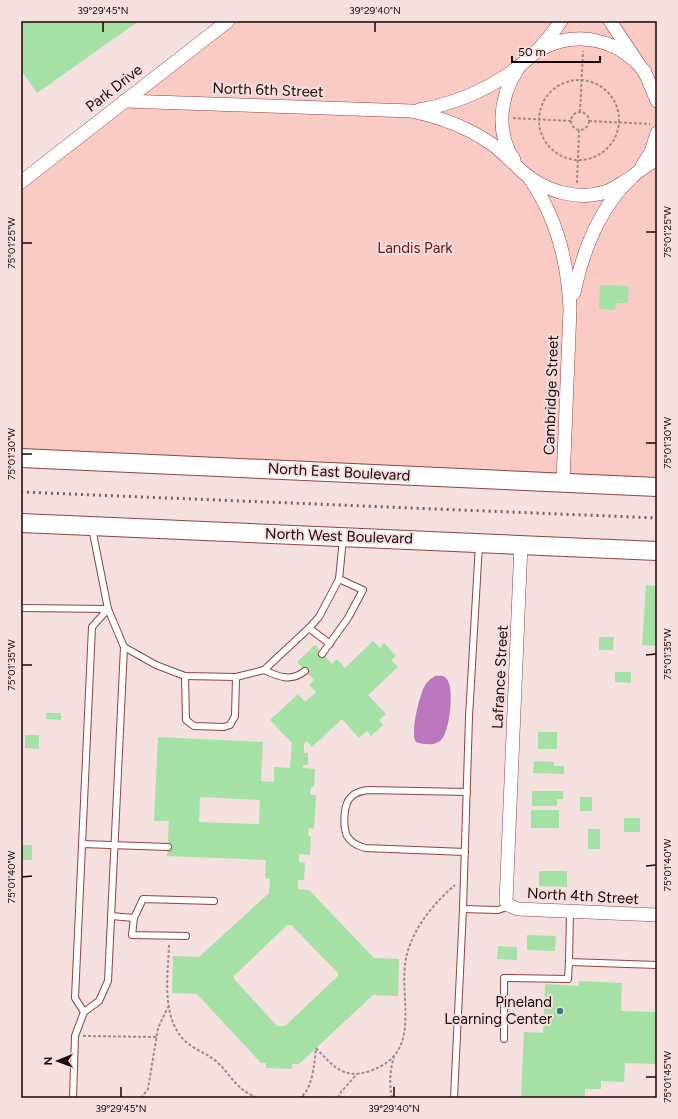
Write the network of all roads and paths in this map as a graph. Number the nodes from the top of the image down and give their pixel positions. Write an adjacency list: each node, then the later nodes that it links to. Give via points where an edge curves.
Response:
1 (228, 21): 9 (street, Park Drive)
2 (561, 21): 5 (street, Cambridge Street)
3 (610, 21): 6 (street)
4 (584, 39): 5 (street, North 6th Street, via 559,42); 6 (street, North 6th Street, via 604,42 617,48 629,56); 7 (path)
5 (534, 54): 11 (street, North 6th Street, via 492,84 469,96); 13 (street, Cambridge Street, via 518,70 510,83 504,98)
6 (645, 73): 8 (street, North 6th Street); 10 (street)
7 (582, 80): 12 (path); 14 (path, via 566,83 553,90 544,102); 17 (path, via 607,92 617,108)
8 (657, 85)
9 (124, 101): 11 (street, North 6th Street); 25 (street, Park Drive)
10 (657, 101)
11 (411, 111): 23 (street, North 6th Street, via 448,121 478,135)
12 (580, 112): 15 (path); 16 (path, via 587,115)
13 (502, 118): 14 (path); 23 (street, Cambridge Street, via 507,145)
14 (540, 119): 15 (path); 22 (path, via 543,136 552,149 564,157)
15 (571, 120): 19 (path, via 574,127)
16 (589, 121): 17 (path); 19 (path, via 586,128)
17 (619, 123): 18 (path); 22 (path, via 615,139 607,149 595,157)
18 (657, 124)
19 (579, 130): 22 (path)
20 (657, 133): 24 (street, Cambridge Street, via 651,152)
21 (657, 159): 24 (street, North 6th Street)
22 (578, 160): 26 (path)
23 (525, 173): 26 (street, North 6th Street, via 553,190); 27 (street, Cambridge Street, via 543,199 561,244 568,271)
24 (634, 175): 26 (street, North 6th Street, via 605,192); 27 (street, Cambridge Street, via 606,209 591,236 579,270)
25 (21, 182)
26 (576, 196)
27 (570, 309): 29 (street, Cambridge Street)
28 (21, 458): 29 (main road, North East Boulevard)
29 (563, 482): 30 (main road, North East Boulevard)
30 (657, 487)
31 (21, 523): 32 (main road, North West Boulevard)
32 (92, 526): 33 (main road, North West Boulevard); 39 (lane)
33 (343, 536): 34 (main road, North West Boulevard); 37 (lane)
34 (479, 542): 35 (main road, North West Boulevard); 48 (lane)
35 (521, 544): 36 (main road, North West Boulevard); 49 (street, Lafrance Street)
36 (657, 551)
37 (339, 579): 40 (lane, via 319,617); 41 (lane, via 363,590)
38 (21, 608): 39 (lane)
39 (108, 609): 42 (lane); 50 (lane, via 92,626)
40 (309, 628): 41 (lane); 44 (lane)
41 (330, 644): 43 (lane)
42 (124, 647): 46 (lane, via 156,665); 51 (lane)
43 (322, 654)
44 (264, 670): 45 (lane, via 284,678 299,676); 47 (lane)
45 (305, 671)
46 (185, 676): 47 (lane); 47 (lane, via 186,720 194,726 224,727 230,725 235,716)
47 (236, 677)
48 (467, 792): 53 (lane); 53 (lane, via 357,792 349,798 345,822 347,836 355,845 365,848)
49 (509, 811): 56 (street, North 4th Street, via 505,897)
50 (82, 844): 51 (lane); 67 (lane, via 75,998)
51 (114, 846): 52 (lane); 60 (lane)
52 (168, 847)
53 (465, 852): 54 (lane)
54 (464, 876): 57 (lane); 71 (path, via 436,902 414,936 403,973 406,1024 403,1039)
55 (214, 901): 61 (lane, via 143,899)
56 (510, 906): 57 (lane, via 498,910); 58 (street, North 4th Street, via 518,909)
57 (463, 909): 79 (lane)
58 (570, 912): 59 (street, North 4th Street); 64 (lane)
59 (657, 915)
60 (111, 916): 61 (lane); 67 (lane, via 108,981 99,1000)
61 (134, 918): 62 (lane, via 132,935)
62 (170, 936): 63 (lane); 66 (path)
63 (186, 936)
64 (569, 962): 65 (lane); 70 (lane, via 568,978 504,978)
65 (657, 965)
66 (168, 1007): 69 (path); 75 (path, via 183,1039 218,1063 235,1084)
67 (84, 1012): 68 (lane)
68 (75, 1036): 69 (path); 73 (lane)
69 (156, 1037): 74 (path, via 148,1089)
70 (504, 1039)
71 (394, 1054): 72 (path, via 380,1067); 78 (path, via 389,1084)
72 (358, 1074): 76 (path, via 347,1074 336,1069 316,1048 309,1086); 77 (path)
73 (73, 1098)
74 (141, 1098)
75 (258, 1098)
76 (300, 1098): 77 (path)
77 (337, 1098)
78 (392, 1098)
79 (454, 1098)

